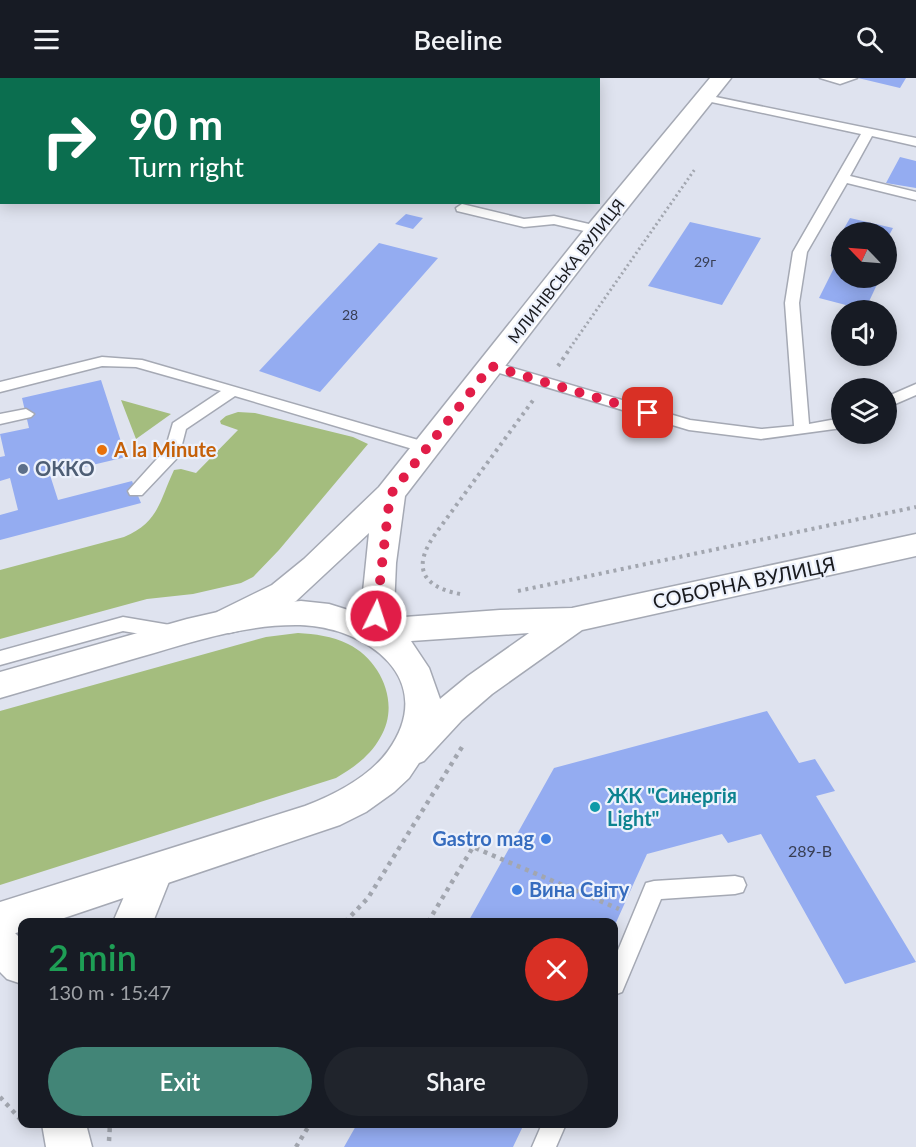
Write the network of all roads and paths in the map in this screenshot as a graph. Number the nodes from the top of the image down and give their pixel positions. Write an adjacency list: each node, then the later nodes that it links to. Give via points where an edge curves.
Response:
1 (721, 78): 4 (main road, МЛИНІВСЬКА ВУЛИЦЯ)
2 (826, 78): 3 (lane)
3 (851, 78)
4 (706, 98): 5 (lane); 10 (main road, МЛИНІВСЬКА ВУЛИЦЯ)
5 (868, 132): 6 (lane); 7 (lane)
6 (916, 142)
7 (843, 178): 8 (lane); 19 (lane, via 800,252 792,303)
8 (916, 196)
9 (462, 208): 10 (lane, via 524,223 554,220)
10 (597, 230): 11 (main road, МЛИНІВСЬКА ВУЛИЦЯ)
11 (491, 366): 19 (lane, via 689,425 761,434); 20 (main road, МЛИНІВСЬКА ВУЛИЦЯ)
12 (0, 387): 13 (lane, via 102,361 136,363)
13 (233, 390): 20 (lane); 21 (lane, via 179,427 173,452)
14 (916, 390): 15 (lane)
15 (897, 398)
16 (26, 414): 17 (lane)
17 (0, 419)
18 (831, 425): 19 (lane)
19 (802, 430)
20 (426, 448): 22 (main road, МЛИНІВСЬКА ВУЛИЦЯ)
21 (136, 491)
22 (390, 495): 27 (main road, МЛИНІВСЬКА ВУЛИЦЯ, via 284,593); 28 (main road, МЛИНІВСЬКА ВУЛИЦЯ)
23 (916, 507): 25 (path)
24 (916, 545): 26 (main road, СОБОРНА ВУЛИЦЯ)
25 (515, 591)
26 (572, 620): 28 (main road, СОБОРНА ВУЛИЦЯ); 33 (main road, СОБОРНА ВУЛИЦЯ, via 480,685)
27 (229, 621): 28 (main road, via 313,613); 29 (main road)
28 (376, 631): 33 (main road, via 415,670 423,699 416,735)
29 (181, 633): 30 (lane, via 123,624); 31 (main road)
30 (0, 658)
31 (0, 685)
32 (466, 741): 37 (path, via 368,898)
33 (396, 768): 34 (main road, via 363,794 326,814)
34 (153, 874): 36 (main road); 40 (main road)
35 (735, 885): 39 (lane, via 654,890)
36 (135, 918)
37 (349, 918)
38 (430, 918): 39 (path, via 473,847)
39 (642, 918): 43 (lane)
40 (0, 920)
41 (0, 945): 42 (main road)
42 (18, 962)
43 (618, 975)
44 (0, 1097): 45 (path)
45 (18, 1117)
46 (65, 1128): 51 (main road)
47 (77, 1128): 52 (main road)
48 (110, 1128): 53 (path)
49 (308, 1128): 54 (path)
50 (552, 1128): 55 (lane)
51 (69, 1147)
52 (75, 1147)
53 (108, 1147)
54 (296, 1147)
55 (544, 1147)

